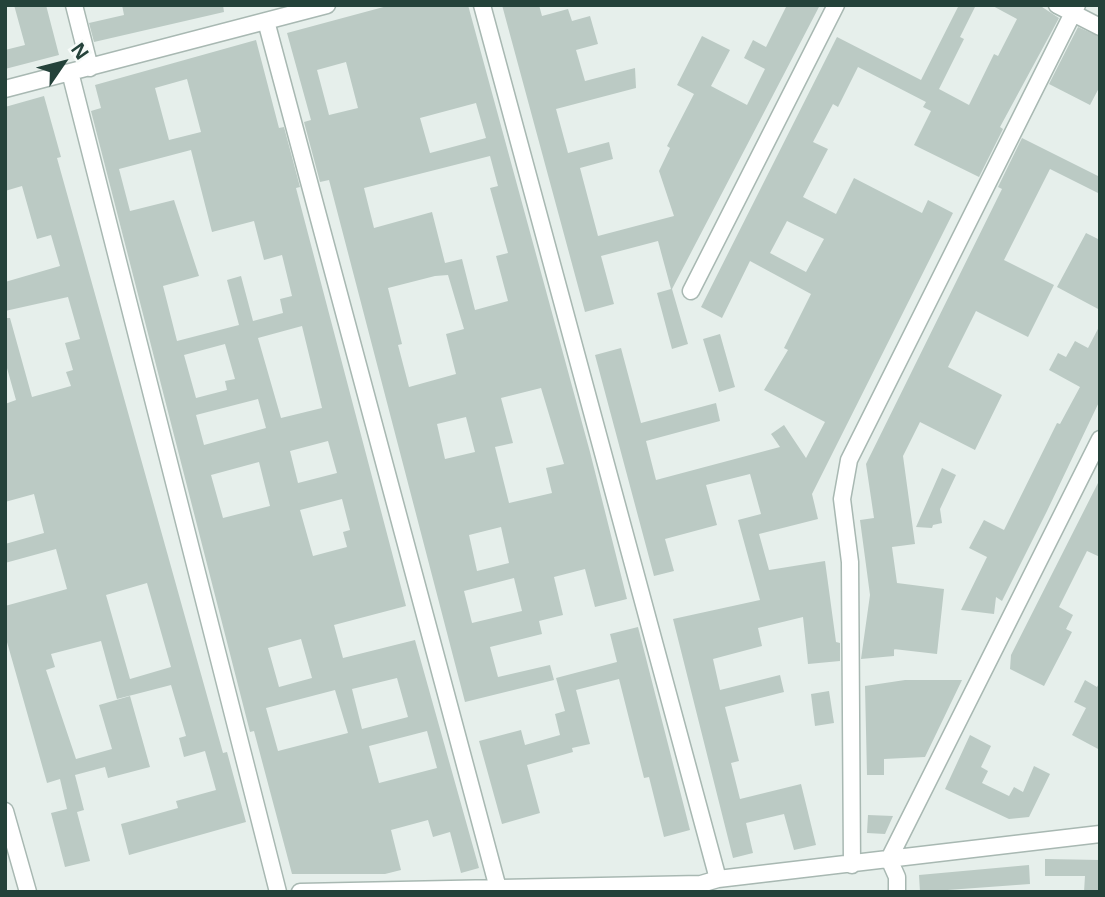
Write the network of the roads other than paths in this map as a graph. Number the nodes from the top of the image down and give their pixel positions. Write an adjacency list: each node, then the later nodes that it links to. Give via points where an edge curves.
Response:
1 (74, 5): 9 (street)
2 (327, 5): 7 (street)
3 (482, 5): 18 (street)
4 (836, 5): 12 (street)
5 (1057, 5): 6 (street)
6 (1075, 9): 8 (street); 17 (street, via 849,460 842,499 850,562)
7 (276, 15): 9 (street); 20 (street)
8 (1100, 27)
9 (90, 68): 10 (street)
10 (71, 72): 11 (street); 22 (street)
11 (5, 89)
12 (691, 292)
13 (1100, 439): 16 (street)
14 (5, 811): 21 (street)
15 (1100, 834): 16 (street)
16 (889, 859): 17 (street); 24 (street, via 897,877)
17 (852, 864): 18 (street)
18 (718, 879): 19 (street)
19 (701, 888): 20 (street)
20 (499, 890): 23 (street)
21 (28, 892)
22 (278, 892)
23 (300, 892)
24 (897, 892)

